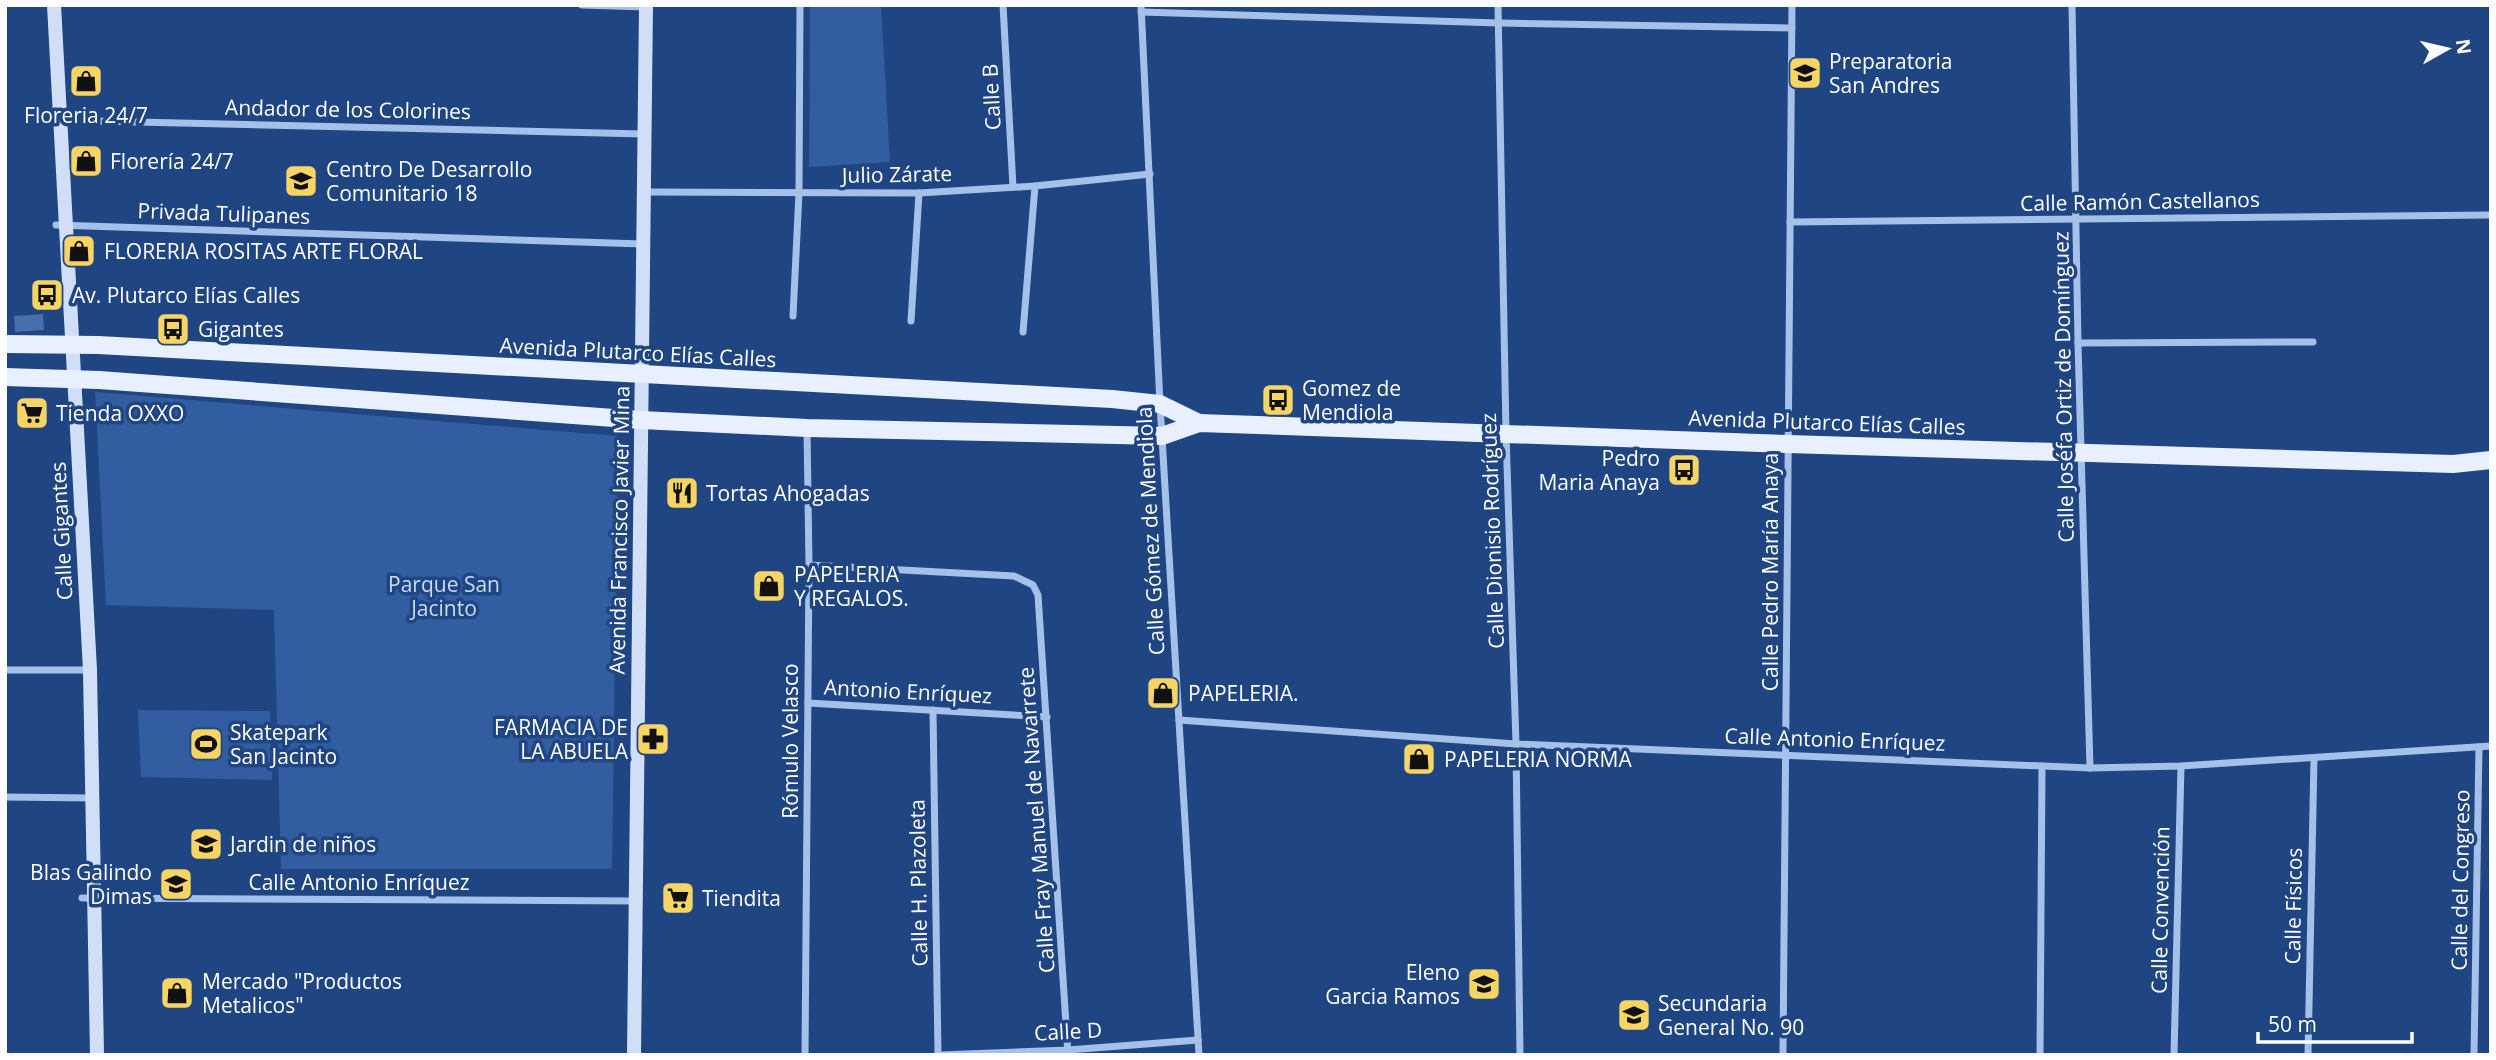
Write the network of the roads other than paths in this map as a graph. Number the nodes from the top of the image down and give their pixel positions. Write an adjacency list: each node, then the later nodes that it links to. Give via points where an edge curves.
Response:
1 (54, 5): 12 (main road, Calle Gigantes)
2 (582, 5): 8 (street)
3 (800, 5): 18 (street)
4 (1003, 5): 16 (street, Calle B)
5 (1498, 5): 10 (street, Calle Dionisio Rodríguez)
6 (1792, 5): 11 (street, Calle Pedro María Anaya)
7 (2072, 5): 21 (street, Calle Joséfa Ortiz de Domínguez)
8 (646, 6): 13 (main road, Avenida Francisco Javier Mina)
9 (1141, 9): 10 (street); 14 (street, Calle Gómez de Mendiola)
10 (1499, 23): 11 (street); 39 (street, Calle Dionisio Rodríguez)
11 (1792, 28): 22 (street, Calle Pedro María Anaya)
12 (55, 120): 13 (street, Andador de los Colorines); 23 (main road, Calle Gigantes)
13 (644, 134): 17 (main road, Avenida Francisco Javier Mina)
14 (1150, 174): 15 (street, Julio Zárate); 35 (street, Calle Gómez de Mendiola)
15 (1035, 186): 16 (street, Julio Zárate); 27 (street)
16 (1013, 187): 19 (street, Julio Zárate)
17 (643, 192): 18 (street, Julio Zárate); 24 (main road, Avenida Francisco Javier Mina)
18 (799, 193): 19 (street, Julio Zárate); 25 (street)
19 (919, 193): 26 (street)
20 (2491, 215): 21 (street, Calle Ramón Castellanos)
21 (2077, 219): 22 (street, Calle Ramón Castellanos); 31 (street, Calle Joséfa Ortiz de Domínguez)
22 (1790, 222): 41 (street, Calle Pedro María Anaya)
23 (61, 225): 24 (street, Privada Tulipanes); 30 (main road, Calle Gigantes)
24 (643, 244): 32 (main road, Avenida Francisco Javier Mina)
25 (793, 316)
26 (911, 321)
27 (1023, 332)
28 (2313, 342): 31 (street)
29 (5, 344): 30 (main road, Avenida Plutarco Elías Calles)
30 (71, 344): 32 (main road, Avenida Plutarco Elías Calles); 34 (main road, Calle Gigantes)
31 (2078, 344): 42 (street, Calle Joséfa Ortiz de Domínguez)
32 (642, 375): 35 (main road, Avenida Plutarco Elías Calles); 36 (main road, Avenida Francisco Javier Mina)
33 (5, 377): 34 (main road, Avenida Plutarco Elías Calles)
34 (72, 378): 36 (main road, Avenida Plutarco Elías Calles); 48 (main road, Calle Gigantes)
35 (1160, 404): 37 (main road, Avenida Plutarco Elías Calles); 40 (street, Calle Gómez de Mendiola)
36 (641, 420): 38 (main road, Avenida Plutarco Elías Calles); 64 (main road, Avenida Francisco Javier Mina)
37 (1199, 423): 39 (main road, Avenida Plutarco Elías Calles); 40 (main road, Avenida Plutarco Elías Calles)
38 (807, 428): 40 (main road, Avenida Plutarco Elías Calles); 46 (street, Rómulo Velasco)
39 (1506, 434): 41 (main road, Avenida Plutarco Elías Calles); 53 (street, Calle Dionisio Rodríguez)
40 (1162, 436): 52 (street, Calle Gómez de Mendiola)
41 (1788, 444): 42 (main road, Avenida Plutarco Elías Calles); 56 (street, Calle Pedro María Anaya)
42 (2081, 453): 44 (main road, Avenida Plutarco Elías Calles); 60 (street, Calle Joséfa Ortiz de Domínguez)
43 (2491, 460): 44 (main road, Avenida Plutarco Elías Calles)
44 (2453, 464): 45 (main road, Avenida Plutarco Elías Calles)
45 (2491, 474)
46 (808, 565): 49 (street, Rómulo Velasco); 51 (street, Calle Fray Manuel de Navarrete, via 1014,576 1032,585 1040,606)
47 (5, 670): 48 (street)
48 (90, 670): 62 (main road, Calle Gigantes)
49 (808, 703): 50 (street, Antonio Enríquez); 69 (street, Rómulo Velasco)
50 (933, 710): 51 (street, Antonio Enríquez); 70 (street, Calle H. Plazoleta)
51 (1047, 717): 66 (street, Calle Fray Manuel de Navarrete)
52 (1179, 720): 53 (street, Calle Antonio Enríquez); 65 (street, Calle Gómez de Mendiola)
53 (1516, 744): 56 (street, Calle Antonio Enríquez); 72 (street, Calle Dionisio Rodríguez)
54 (2491, 746): 55 (street, Calle Antonio Enríquez)
55 (2479, 747): 57 (street, Calle Antonio Enríquez); 77 (street, Calle del Congreso)
56 (1786, 754): 58 (street, Calle Antonio Enríquez); 73 (street, Calle Pedro María Anaya)
57 (2314, 758): 59 (street, Calle Antonio Enríquez); 76 (street, Calle Físicos)
58 (2042, 766): 60 (street, Calle Antonio Enríquez); 74 (street)
59 (2181, 766): 60 (street, Calle Antonio Enríquez); 75 (street, Calle Convención)
60 (2090, 768)
61 (5, 797): 62 (street)
62 (92, 798): 63 (main road, Calle Gigantes)
63 (88, 898): 64 (street, Calle Antonio Enríquez); 67 (main road, Calle Gigantes)
64 (636, 901): 68 (main road, Avenida Francisco Javier Mina)
65 (1198, 1040): 66 (street, Calle D); 71 (street, Calle Gómez de Mendiola)
66 (1068, 1052): 70 (street, Calle D)
67 (97, 1055)
68 (634, 1055)
69 (805, 1055)
70 (939, 1055)
71 (1199, 1055)
72 (1520, 1055)
73 (1783, 1055)
74 (2040, 1055)
75 (2174, 1055)
76 (2308, 1055)
77 (2474, 1055)

